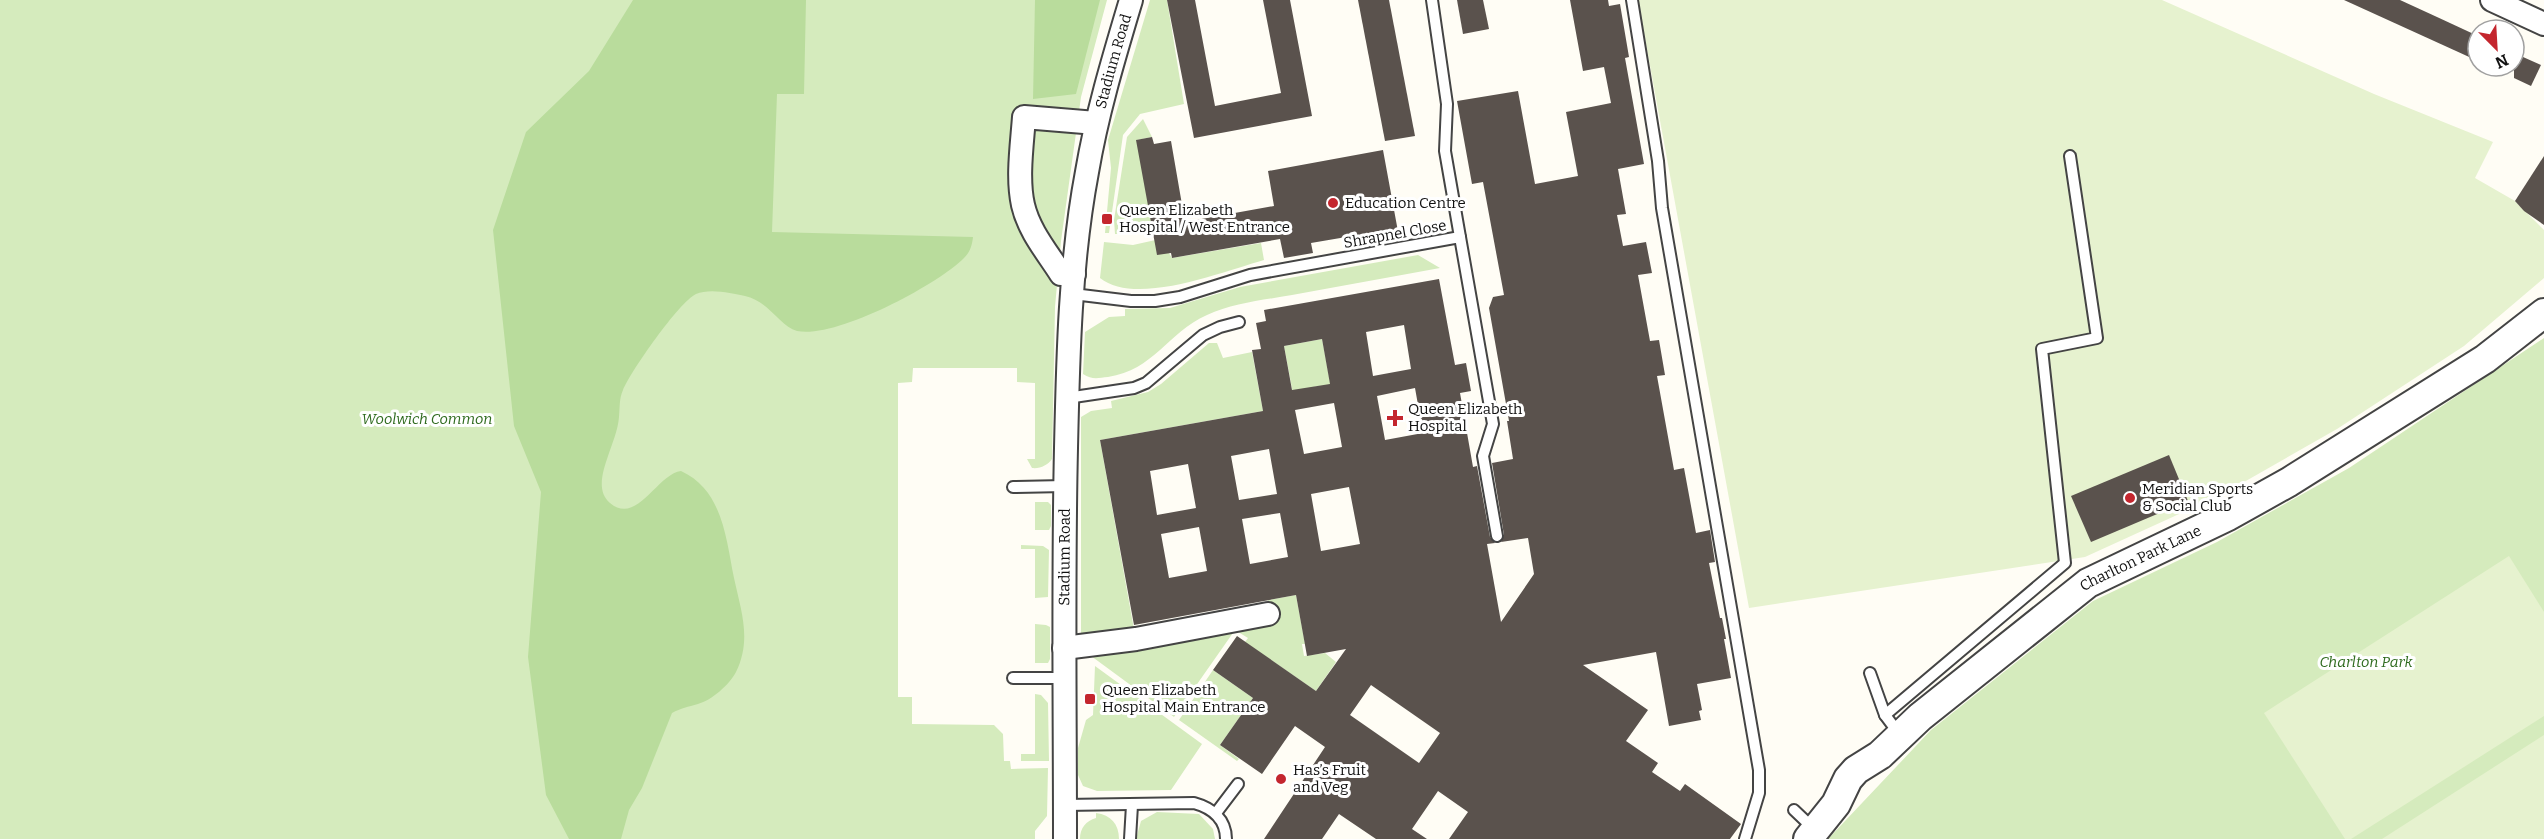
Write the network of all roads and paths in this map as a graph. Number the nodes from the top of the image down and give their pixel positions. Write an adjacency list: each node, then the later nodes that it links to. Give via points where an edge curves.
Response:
1 (1131, 0): 6 (street, Stadium Road)
2 (1432, 0): 8 (lane, via 1447,104 1445,151)
3 (1632, 0): 31 (lane, via 1662,208 1759,770 1759,794)
4 (2492, 0): 5 (street)
5 (2544, 24)
6 (1096, 123): 9 (street, Stadium Road); 9 (street, Stadium Road, via 1024,117 1023,205 1032,231 1061,274)
7 (2070, 156): 21 (lane, via 2097,338 2042,349 2065,563)
8 (1460, 237): 9 (lane, Shrapnel Close, via 1250,275 1192,294 1155,301 1131,301); 15 (lane, Shrapnel Close, via 1493,424 1483,456)
9 (1073, 284): 12 (street, Stadium Road)
10 (2544, 313): 21 (street, Charlton Park Lane, via 2485,359 2289,482 2088,583)
11 (1239, 322): 12 (lane, via 1203,335 1146,383)
12 (1067, 398): 13 (street, Stadium Road)
13 (1065, 486): 14 (lane); 17 (street, Stadium Road)
14 (1013, 487)
15 (1497, 536)
16 (1268, 614): 17 (street)
17 (1064, 648): 20 (street, Stadium Road)
18 (1870, 673): 21 (lane)
19 (1013, 678): 20 (lane)
20 (1064, 678): 23 (street, Stadium Road)
21 (1892, 725): 27 (street, Charlton Park Lane, via 1880,755 1848,779 1836,804)
22 (1238, 784): 26 (lane)
23 (1065, 805): 24 (lane); 28 (street, Stadium Road)
24 (1132, 805): 26 (lane, via 1194,803); 29 (lane)
25 (1794, 810): 27 (lane)
26 (1216, 813): 30 (lane)
27 (1812, 835)
28 (1065, 839)
29 (1130, 839)
30 (1226, 839)
31 (1745, 839)

